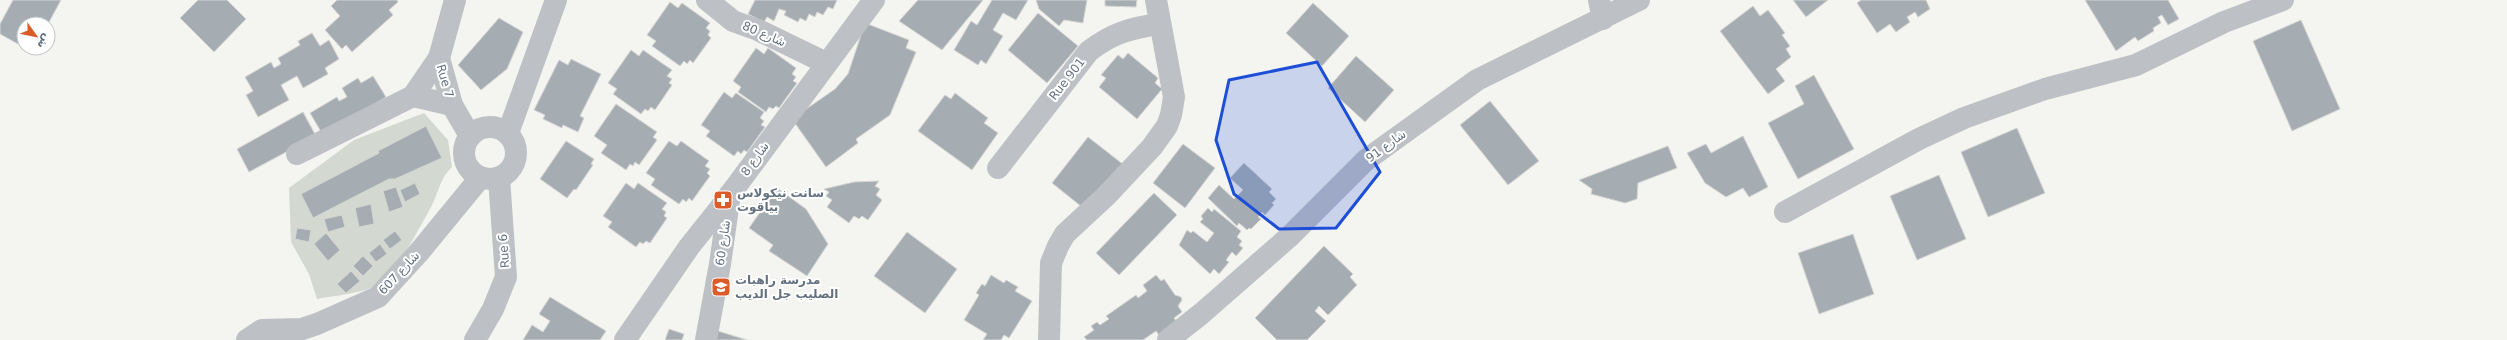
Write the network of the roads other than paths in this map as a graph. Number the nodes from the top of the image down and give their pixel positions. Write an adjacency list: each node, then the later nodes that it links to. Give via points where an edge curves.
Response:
1 (455, 0): 10 (street, Rue 7)
2 (556, 0): 14 (street)
3 (707, 0): 11 (street, شارع 80, via 732,21 758,30)
4 (874, 0): 11 (street, شارع 8)
5 (1156, 0): 9 (street)
6 (2283, 0): 20 (street, via 2224,22 2136,64 2045,89 1964,118 1919,139)
7 (1636, 1): 8 (street, شارع 91)
8 (1601, 9): 26 (street, شارع 91, via 1477,80 1366,160 1290,236)
9 (1160, 24): 17 (street, Rue 901, via 1130,28 1107,38 1089,51); 25 (street, via 1174,97 1171,115 1167,126 1152,147 1107,195 1065,234 1058,246 1051,263)
10 (438, 58): 12 (street); 13 (street, Rue 7)
11 (826, 62): 19 (street, شارع 8)
12 (413, 96): 13 (street); 16 (street)
13 (452, 105): 15 (street, Rue 7)
14 (508, 133): 15 (street, via 495,127 482,128); 18 (street, via 515,144 516,158 511,170)
15 (470, 136): 18 (street, via 463,154 466,165 472,173)
16 (297, 154)
17 (998, 168)
18 (490, 178): 21 (street, شارع 607, via 378,297 302,329 262,330); 22 (street, Rue 6, via 506,277 494,310)
19 (730, 194): 23 (street, شارع 8, via 689,247); 24 (street, شارع 60)
20 (1786, 212)
21 (247, 340)
22 (475, 340)
23 (625, 340)
24 (706, 340)
25 (1049, 340)
26 (1168, 340)

